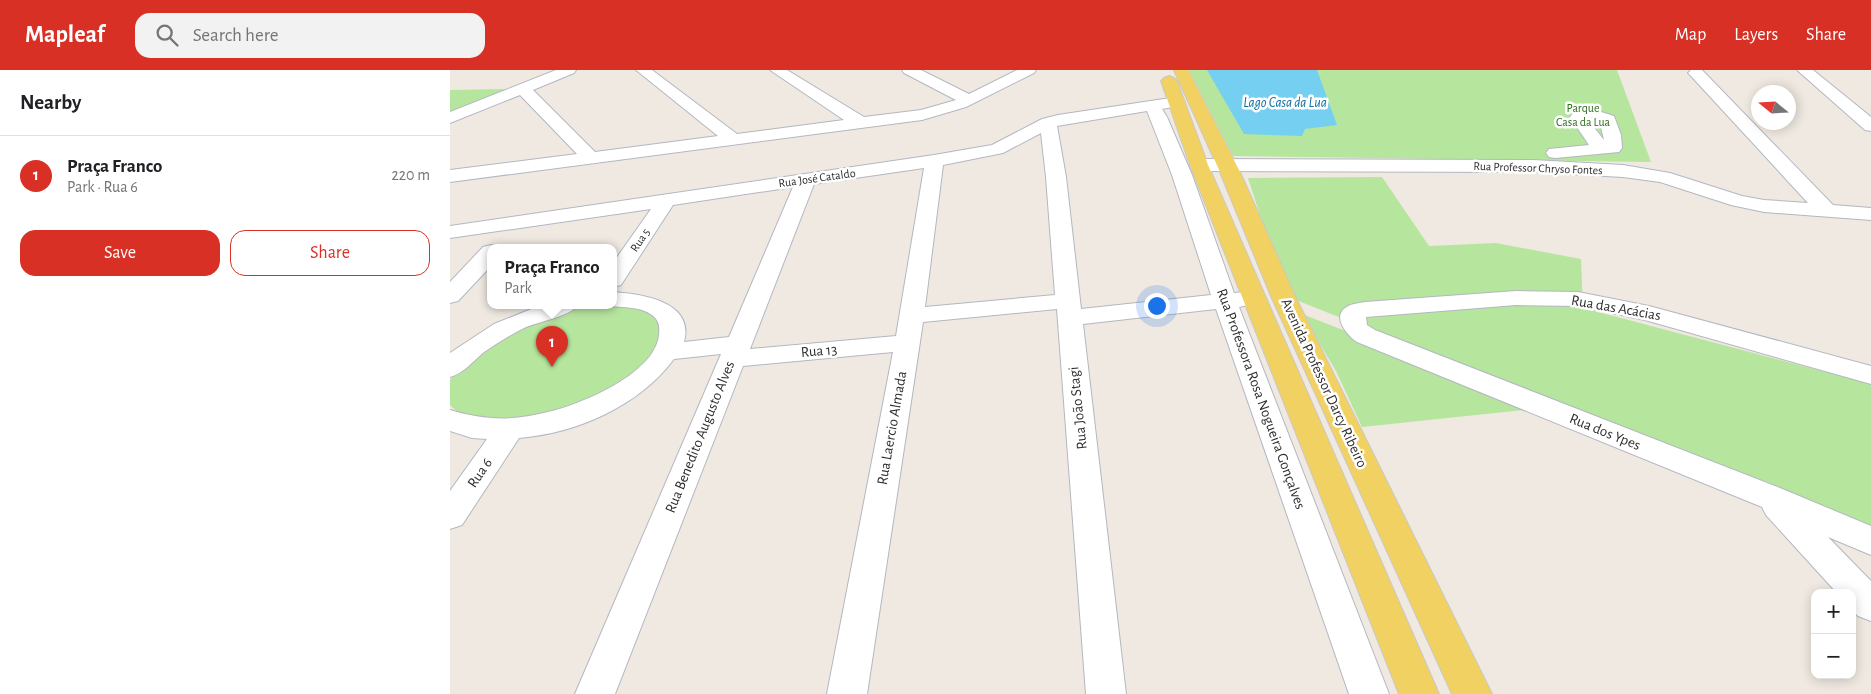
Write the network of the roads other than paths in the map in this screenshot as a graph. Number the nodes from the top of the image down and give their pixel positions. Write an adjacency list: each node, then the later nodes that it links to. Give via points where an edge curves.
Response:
1 (569, 70): 10 (street)
2 (643, 70): 17 (street)
3 (777, 70): 15 (street)
4 (909, 70): 11 (street)
5 (1029, 70): 11 (street)
6 (1164, 70): 12 (main road, Avenida Professor Darcy Ribeiro)
7 (1181, 70): 21 (main road, Avenida Professor Darcy Ribeiro)
8 (1812, 72): 14 (street)
9 (1696, 73): 26 (street)
10 (522, 88): 13 (street); 19 (street)
11 (969, 100): 15 (street, via 922,115)
12 (1164, 104): 16 (street, Rua José Cataldo); 21 (main road, Avenida Professor Darcy Ribeiro); 36 (street, Rua Professora Rosa Nogueira Gonçalves, via 1159,117)
13 (450, 118)
14 (1867, 119)
15 (860, 122): 17 (street)
16 (1048, 123): 20 (street, Rua José Cataldo, via 997,149); 38 (street, Rua João Stagi)
17 (733, 139): 19 (street)
18 (1600, 149): 22 (street, via 1528,154)
19 (591, 158): 23 (street)
20 (934, 161): 24 (street, Rua José Cataldo); 40 (street, Rua Laercio Almada)
21 (1212, 164): 22 (street, Rua Professor Chryso Fontes); 34 (main road, Avenida Professor Darcy Ribeiro); 56 (main road, Avenida Professor Darcy Ribeiro, via 1287,305)
22 (1533, 166): 26 (street, Rua Professor Chryso Fontes, via 1643,173 1755,204)
23 (450, 176)
24 (806, 180): 25 (street, Rua José Cataldo); 41 (street, Rua Benedito Augusto Alves)
25 (666, 201): 28 (street, Rua José Cataldo); 32 (street, Rua 5)
26 (1827, 211): 27 (street, Rua Professor Chryso Fontes)
27 (1871, 214)
28 (520, 222): 29 (street, Rua José Cataldo); 30 (street)
29 (450, 232)
30 (498, 244)
31 (487, 256): 33 (street)
32 (617, 274)
33 (450, 296)
34 (1255, 298): 36 (street, Rua 13); 55 (main road, Avenida Professor Darcy Ribeiro)
35 (617, 299): 42 (street, via 647,303 663,310 672,321 674,335)
36 (1225, 302): 38 (street, Rua 13); 54 (street, Rua Professora Rosa Nogueira Gonçalves)
37 (555, 309): 43 (street, via 515,322 488,336)
38 (1068, 309): 40 (street, Rua 13); 53 (street, Rua João Stagi)
39 (1354, 313): 44 (street, Rua das Acácias, via 1366,309 1516,298 1578,299 1650,312); 47 (street, Rua dos Ypes, via 1355,329 1366,336)
40 (909, 329): 41 (street, Rua 13); 52 (street, Rua Laercio Almada)
41 (735, 351): 42 (street, Rua 13); 51 (street, Rua Benedito Augusto Alves)
42 (668, 352): 46 (street, via 651,372 623,392 588,410 549,423)
43 (450, 368)
44 (1871, 375)
45 (450, 420): 46 (street, via 475,429)
46 (509, 430): 48 (street, Rua 6)
47 (1769, 498): 49 (street, Rua dos Ypes); 50 (street)
48 (450, 516)
49 (1871, 541)
50 (1871, 605)
51 (595, 694)
52 (847, 694)
53 (1106, 694)
54 (1369, 694)
55 (1419, 694)
56 (1472, 694)

